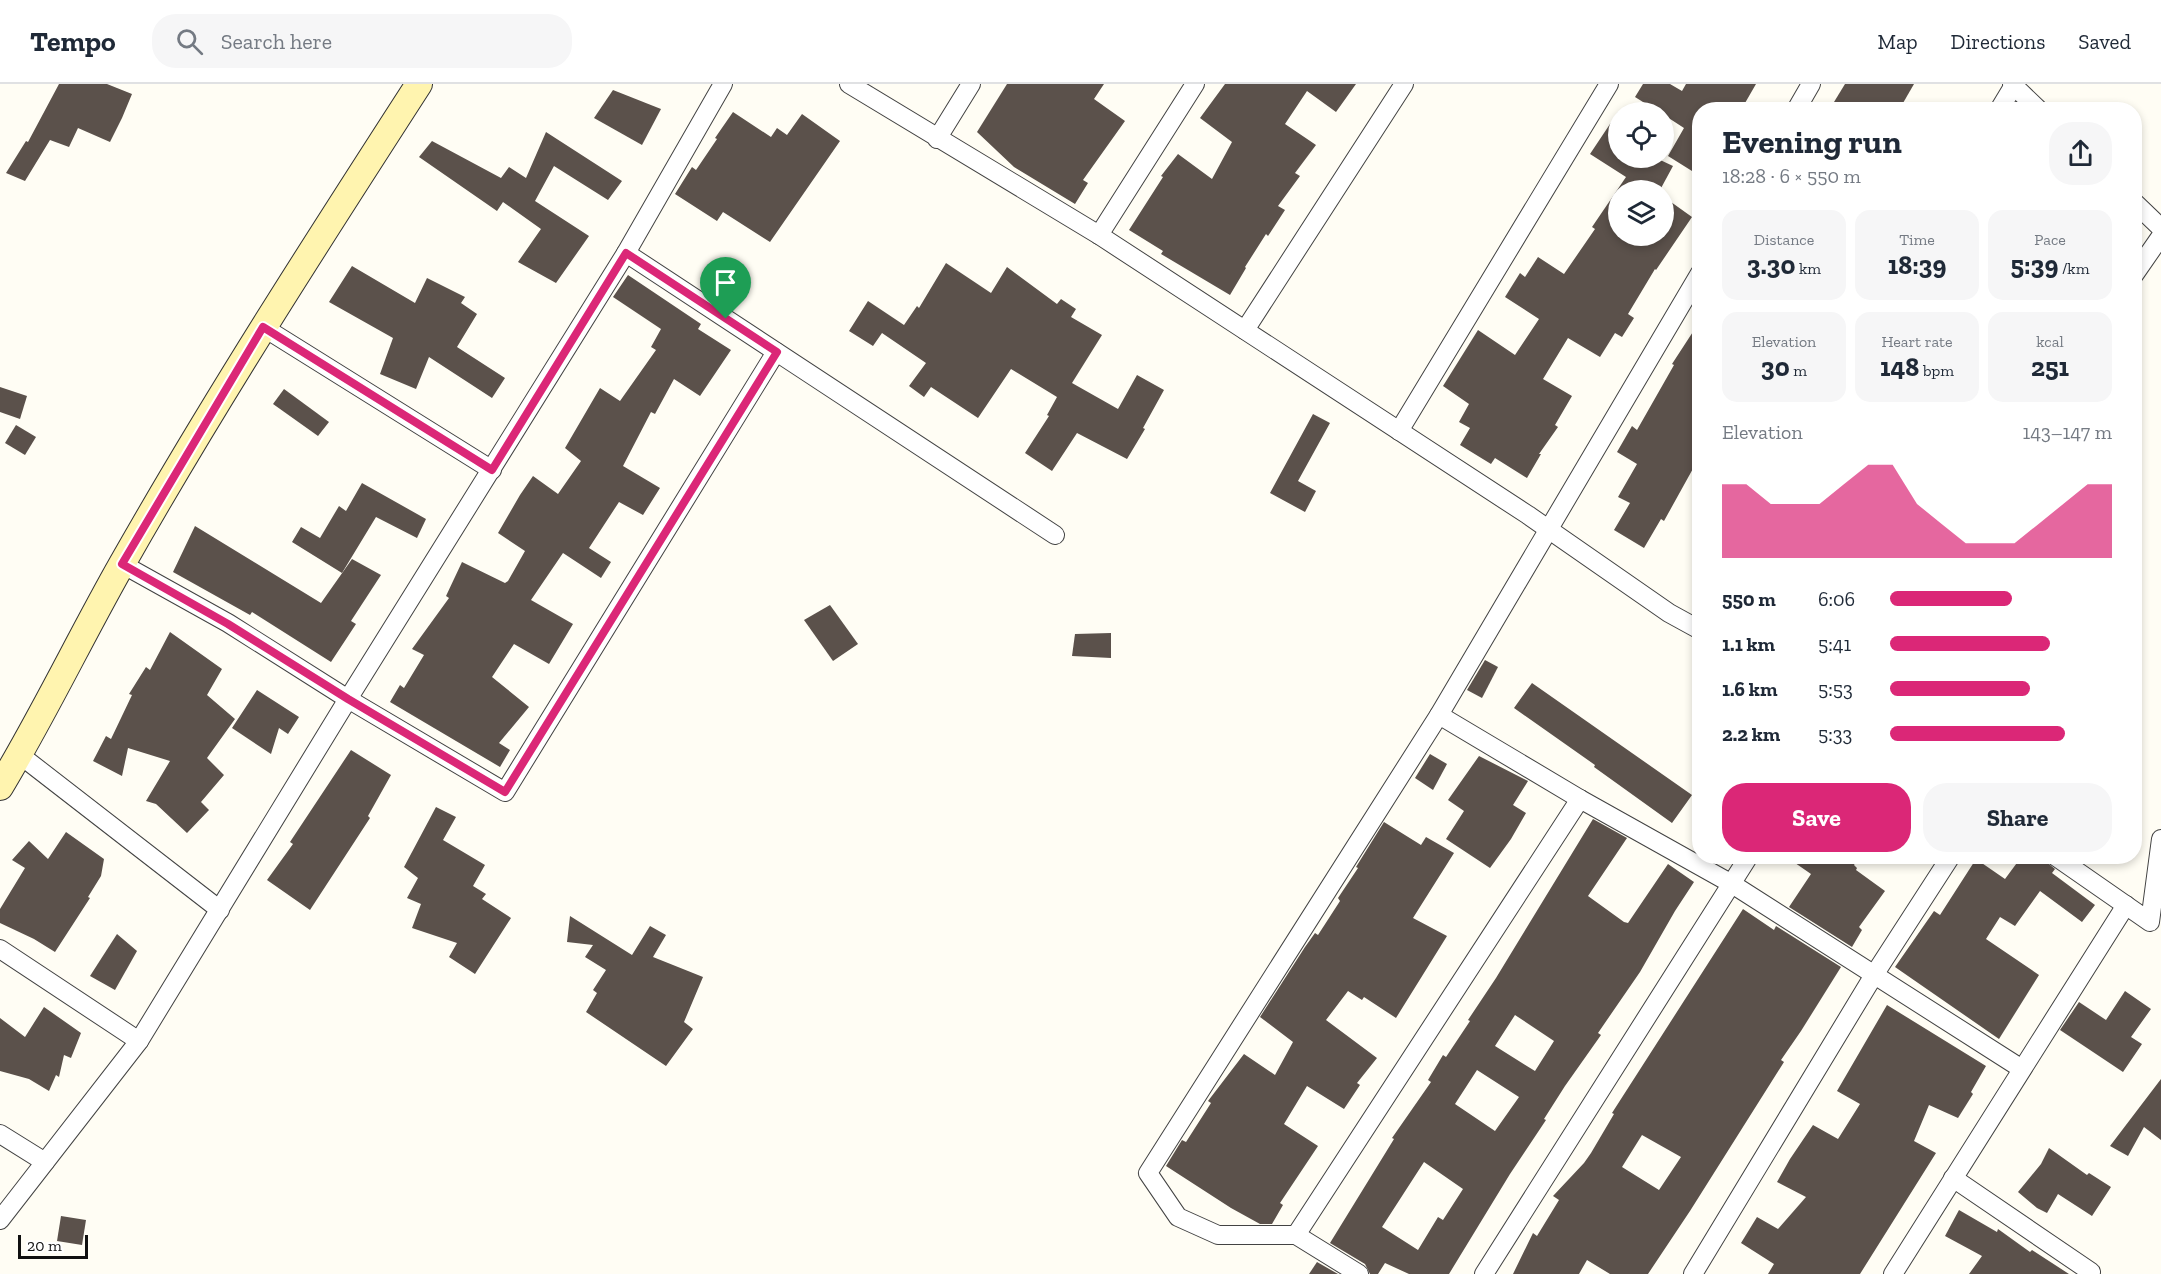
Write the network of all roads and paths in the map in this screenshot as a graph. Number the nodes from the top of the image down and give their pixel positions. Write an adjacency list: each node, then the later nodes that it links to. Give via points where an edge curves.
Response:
1 (419, 84): 21 (street)
2 (723, 84): 18 (street)
3 (849, 84): 13 (street)
4 (971, 84): 13 (street)
5 (1195, 84): 16 (street)
6 (1404, 84): 22 (street)
7 (1609, 84): 24 (street)
8 (1811, 84): 10 (street)
9 (2013, 85): 11 (street); 12 (street)
10 (1801, 102)
11 (2003, 102)
12 (2031, 102)
13 (937, 139): 16 (street)
14 (2142, 210): 15 (street)
15 (2161, 228)
16 (1099, 235): 22 (street)
17 (2161, 236): 19 (street)
18 (626, 253): 23 (street); 25 (street)
19 (2142, 263)
20 (1692, 286): 26 (street)
21 (263, 327): 25 (street); 28 (street)
22 (1245, 330): 24 (street)
23 (777, 352): 27 (street); 30 (street, via 505,792)
24 (1399, 431): 26 (street)
25 (492, 470): 30 (street)
26 (1548, 529): 29 (street, via 1669,613); 31 (street)
27 (1055, 535)
28 (122, 564): 30 (street); 32 (street)
29 (1692, 624)
30 (348, 699): 43 (street)
31 (1438, 715): 34 (street); 52 (street, via 1148,1173 1178,1217 1218,1235)
32 (20, 755): 33 (street); 43 (street)
33 (0, 787)
34 (1580, 799): 36 (street); 52 (street)
35 (2161, 839): 42 (street, via 2150,922)
36 (1692, 862)
37 (1696, 864): 41 (street)
38 (1744, 864): 41 (street)
39 (1946, 864): 45 (street)
40 (2067, 864): 42 (street)
41 (1732, 884): 45 (street); 55 (street)
42 (2126, 905): 47 (street)
43 (220, 910): 46 (street)
44 (0, 949): 46 (street)
45 (1874, 975): 47 (street); 56 (street)
46 (139, 1041): 49 (street)
47 (2022, 1069): 50 (street)
48 (0, 1134): 49 (street)
49 (45, 1162): 51 (street)
50 (1953, 1179): 53 (street); 57 (street)
51 (0, 1220)
52 (1296, 1235): 54 (street)
53 (2091, 1272)
54 (1359, 1274)
55 (1484, 1274)
56 (1693, 1274)
57 (1893, 1274)

